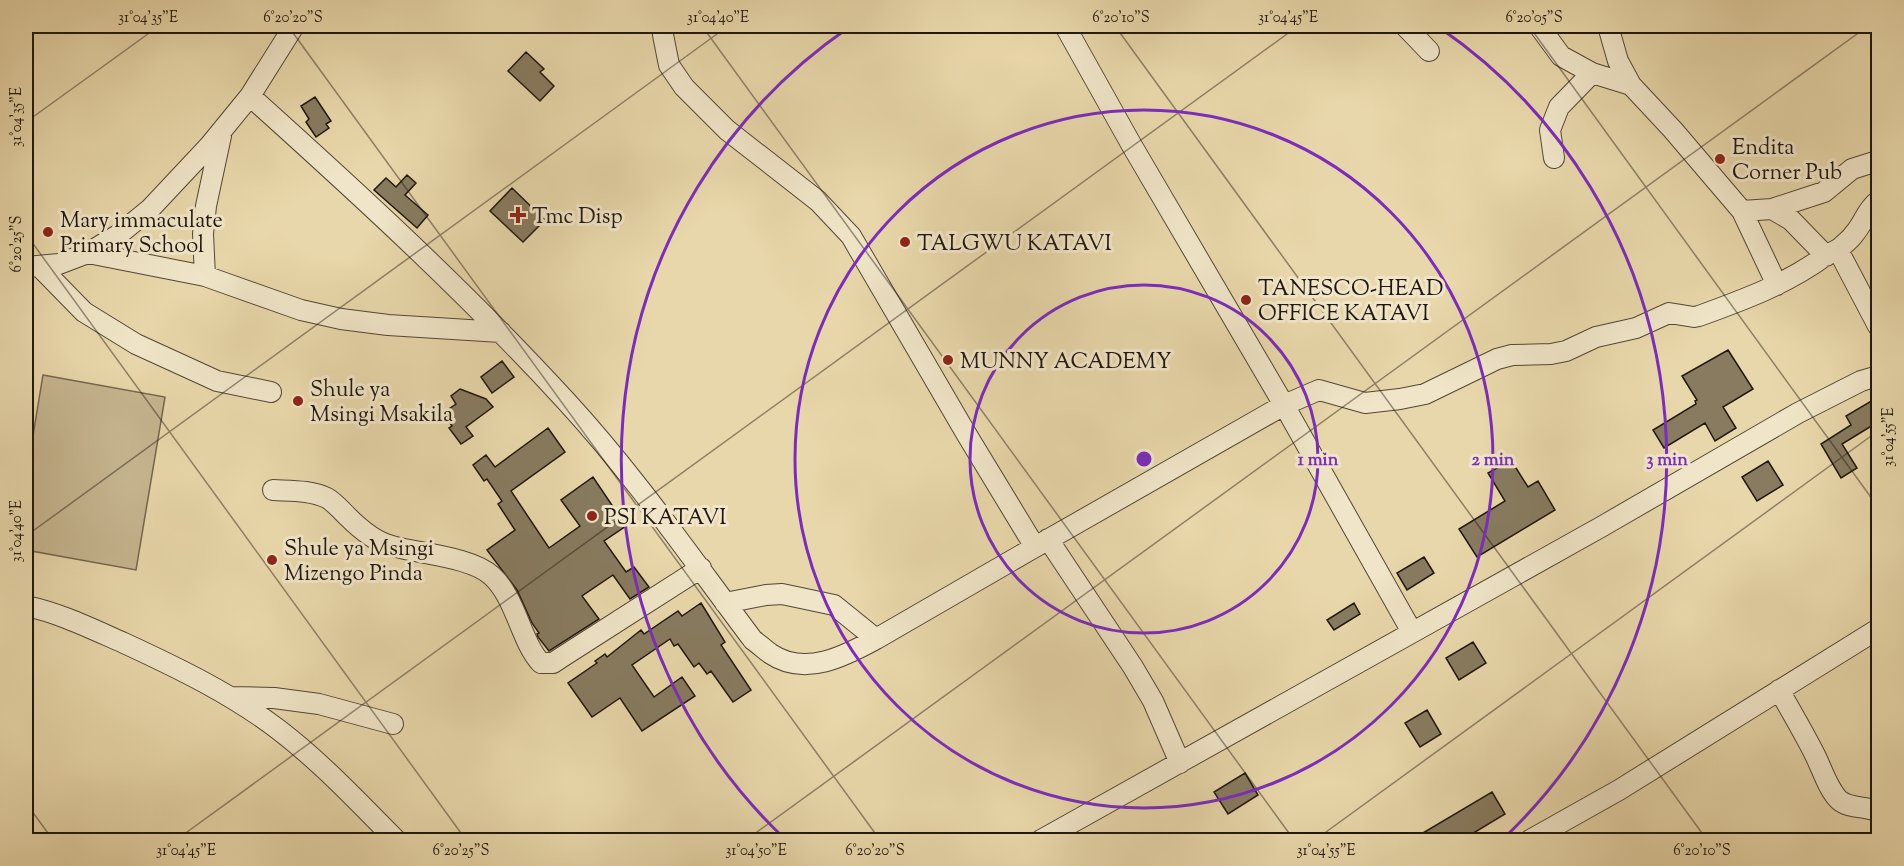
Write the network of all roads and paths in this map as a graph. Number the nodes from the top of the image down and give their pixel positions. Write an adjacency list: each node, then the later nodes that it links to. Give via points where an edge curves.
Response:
1 (294, 26): 10 (street)
2 (664, 26): 28 (street, via 669,65 684,87 727,130 818,201 851,236 967,435)
3 (1065, 26): 26 (street)
4 (1405, 26): 7 (street)
5 (1539, 26): 8 (street, via 1561,56)
6 (1608, 26): 9 (street, via 1618,61)
7 (1429, 51)
8 (1592, 73): 9 (street); 12 (street, via 1559,107 1550,130)
9 (1631, 85): 16 (street)
10 (250, 96): 11 (street); 23 (street)
11 (222, 130): 17 (street, via 150,209); 20 (street, via 206,206)
12 (1554, 158)
13 (1878, 162): 15 (street, via 1852,169 1824,192)
14 (1878, 201): 18 (street, via 1855,234)
15 (1772, 209): 16 (street); 18 (street)
16 (1742, 211): 21 (street)
17 (88, 253): 19 (street, via 59,264); 20 (street)
18 (1832, 253): 21 (street); 22 (street)
19 (32, 267): 25 (street, via 84,312 136,344 217,381)
20 (205, 276): 23 (street, via 301,310 341,319)
21 (1777, 285): 26 (street, via 1699,316 1669,313 1566,351 1497,359 1425,394 1365,403 1319,390)
22 (1878, 326)
23 (501, 332): 29 (street, via 632,477)
24 (1878, 376): 33 (street, via 1798,413)
25 (271, 392)
26 (1284, 405): 28 (street); 33 (street)
27 (273, 490): 29 (street, via 328,498 352,521 390,546 475,564 502,588 541,663 553,663)
28 (1042, 543): 34 (street); 38 (street, via 1128,659 1153,701)
29 (701, 568): 30 (street)
30 (725, 603): 34 (street, via 782,594 834,605); 34 (street, via 753,640 772,655 800,665 817,664)
31 (26, 606): 36 (street, via 68,618 174,665)
32 (1878, 629): 35 (street)
33 (1412, 632): 38 (street)
34 (876, 639)
35 (1779, 690): 39 (street, via 1839,800); 42 (street)
36 (232, 697): 37 (street, via 319,704); 41 (street, via 280,730)
37 (393, 724)
38 (1180, 763): 40 (street)
39 (1878, 812)
40 (1046, 839)
41 (396, 840)
42 (1530, 840)

